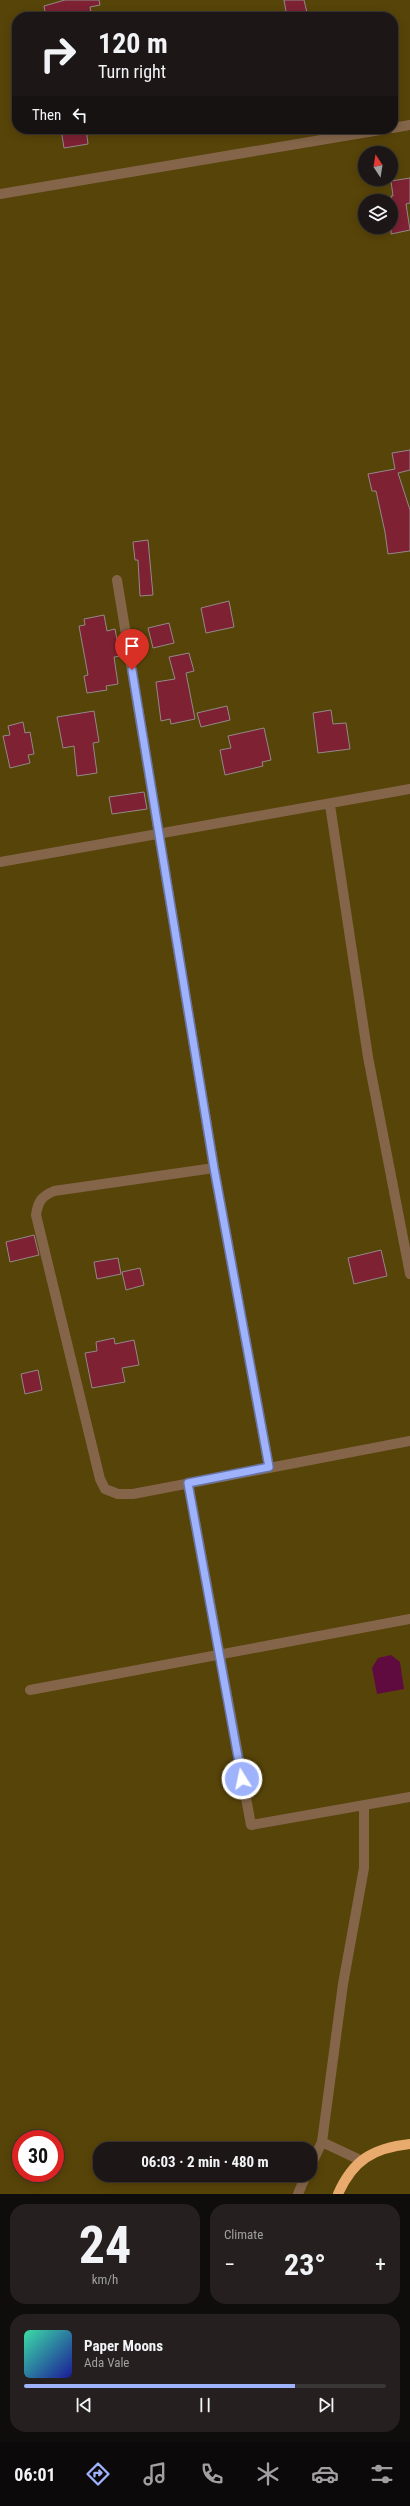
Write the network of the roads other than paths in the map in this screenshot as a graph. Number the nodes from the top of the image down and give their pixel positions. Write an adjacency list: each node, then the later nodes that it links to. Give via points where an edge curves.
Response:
1 (410, 125): 2 (street)
2 (398, 127)
3 (356, 134): 4 (street)
4 (0, 194)
5 (117, 580): 8 (street)
6 (410, 789): 7 (street)
7 (330, 805): 8 (street); 11 (street, via 368,1057)
8 (159, 834): 9 (street); 10 (street)
9 (0, 862)
10 (214, 1168): 13 (street); 14 (street, via 54,1191 44,1195 37,1204 36,1215 100,1479 105,1489 118,1494 133,1494)
11 (410, 1274)
12 (410, 1441): 13 (street)
13 (269, 1467): 14 (street)
14 (188, 1483): 16 (street)
15 (410, 1619): 16 (street)
16 (220, 1654): 17 (street); 19 (street, via 251,1826)
17 (30, 1690)
18 (410, 1797): 19 (street)
19 (364, 1806): 20 (street, via 364,1868 343,1984)
20 (322, 2142): 22 (street); 23 (street)
21 (410, 2144): 23 (main road, via 392,2147)
22 (317, 2152)
23 (360, 2160): 26 (main road, via 348,2174)
24 (303, 2182): 25 (street)
25 (298, 2194)
26 (338, 2194)

